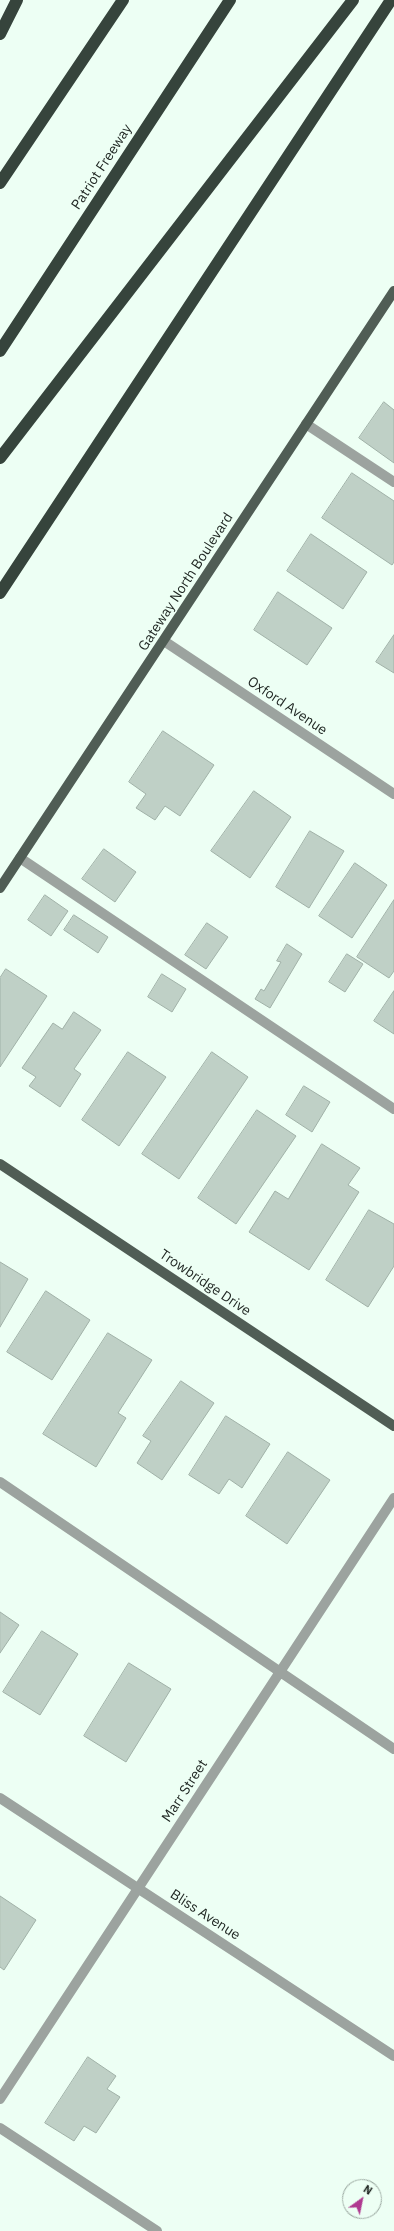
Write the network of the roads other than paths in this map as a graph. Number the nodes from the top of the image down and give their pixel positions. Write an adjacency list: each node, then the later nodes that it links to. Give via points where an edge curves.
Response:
1 (17, 0): 6 (highway)
2 (123, 0): 7 (highway)
3 (230, 0): 9 (highway, Patriot Freeway)
4 (353, 0): 11 (highway)
5 (391, 0): 13 (highway)
6 (0, 34)
7 (0, 183)
8 (394, 290): 10 (main road, Gateway North Boulevard)
9 (0, 351)
10 (306, 424): 12 (street); 14 (main road, Gateway North Boulevard)
11 (0, 458)
12 (394, 482)
13 (0, 593)
14 (164, 641): 15 (street, Oxford Avenue); 16 (main road, Gateway North Boulevard)
15 (394, 794)
16 (20, 858): 17 (main road, Gateway North Boulevard); 18 (street)
17 (0, 888)
18 (394, 1109)
19 (0, 1164): 20 (main road, Trowbridge Drive)
20 (394, 1426)
21 (0, 1482): 23 (street)
22 (394, 1498): 23 (street, Marr Street)
23 (280, 1673): 24 (street); 26 (street, Marr Street)
24 (394, 1750)
25 (0, 1798): 26 (street, Bliss Avenue)
26 (139, 1888): 27 (street, Bliss Avenue); 28 (street, Marr Street)
27 (394, 2056)
28 (0, 2099)
29 (0, 2128): 30 (street)
30 (157, 2231)

